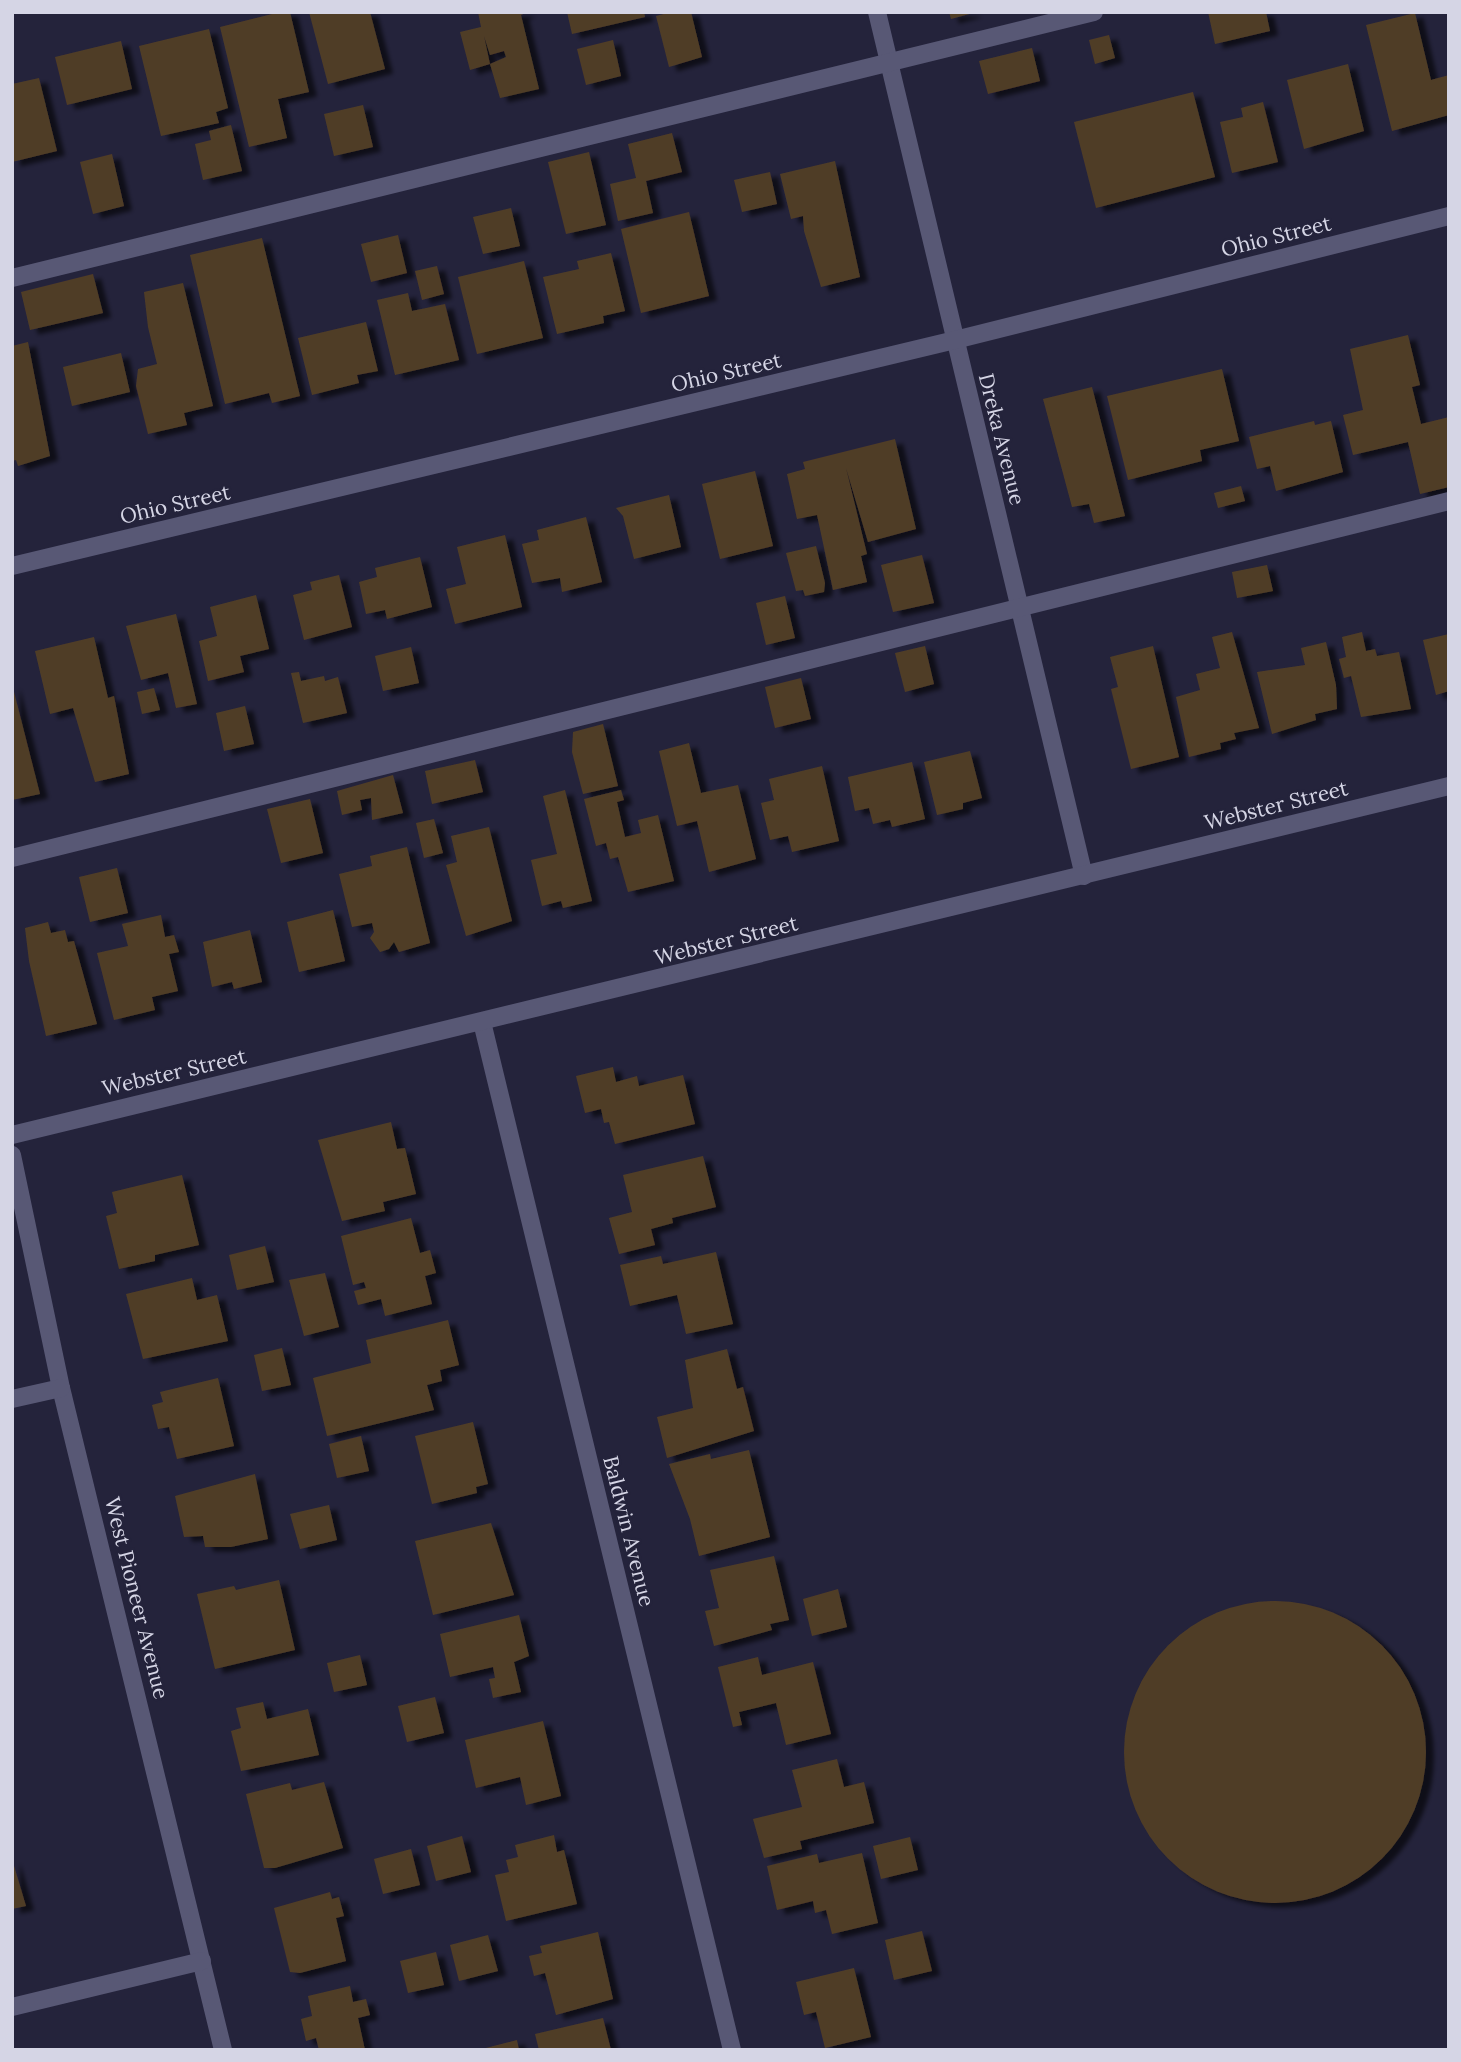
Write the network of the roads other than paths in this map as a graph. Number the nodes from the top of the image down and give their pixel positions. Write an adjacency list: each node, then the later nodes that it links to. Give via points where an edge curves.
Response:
1 (877, 12): 3 (street, Dreka Avenue)
2 (1094, 12): 3 (street)
3 (890, 63): 5 (street); 6 (street, Dreka Avenue)
4 (1449, 216): 6 (street, Ohio Street)
5 (12, 278)
6 (955, 341): 8 (street, Ohio Street); 9 (street, Dreka Avenue)
7 (1449, 500): 9 (street)
8 (12, 566)
9 (1020, 609): 11 (street); 12 (street, Dreka Avenue)
10 (1449, 786): 12 (street, Webster Street)
11 (12, 858)
12 (1084, 876): 13 (street, Webster Street)
13 (482, 1022): 14 (street, Webster Street); 21 (street, Baldwin Avenue)
14 (12, 1135)
15 (12, 1155): 16 (street, West Pioneer Avenue)
16 (61, 1388): 17 (street); 18 (street, West Pioneer Avenue)
17 (12, 1399)
18 (202, 1961): 19 (street); 20 (street, West Pioneer Avenue)
19 (12, 2007)
20 (223, 2050)
21 (732, 2050)

